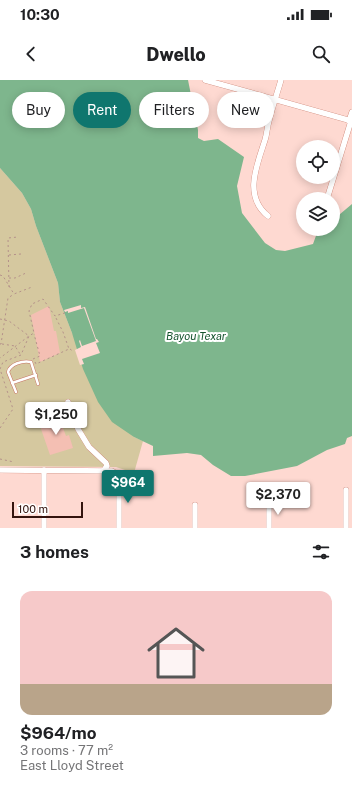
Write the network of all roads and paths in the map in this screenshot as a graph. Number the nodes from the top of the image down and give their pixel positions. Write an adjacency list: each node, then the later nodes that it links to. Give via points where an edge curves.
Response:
1 (205, 80): 3 (street)
2 (281, 80): 3 (street)
3 (275, 100): 5 (street); 7 (street, via 254,180 255,200 258,207)
4 (352, 112): 5 (street)
5 (351, 121): 6 (street)
6 (328, 192)
7 (268, 216)
8 (18, 236): 10 (path, via 8,238)
9 (21, 254): 10 (path)
10 (8, 255): 13 (path)
11 (26, 273): 13 (path)
12 (0, 275): 14 (path)
13 (9, 278): 14 (path)
14 (9, 287): 16 (path)
15 (32, 287): 16 (path)
16 (14, 294): 20 (path, via 8,298)
17 (68, 312): 18 (path)
18 (55, 316): 21 (path, via 43,299 32,304 29,311); 25 (path)
19 (0, 319): 20 (path)
20 (5, 320): 22 (path); 23 (path)
21 (34, 333): 22 (path); 25 (path, via 40,356 33,360 36,364)
22 (29, 336): 24 (path); 27 (path)
23 (1, 344): 24 (path)
24 (15, 346): 27 (path); 28 (path)
25 (69, 349): 26 (path)
26 (74, 352)
27 (21, 355): 34 (path, via 3,362 0,369 13,409)
28 (0, 358)
29 (36, 375): 30 (lane); 30 (lane, via 31,362 12,365 8,372); 31 (lane)
30 (12, 383): 32 (lane)
31 (38, 384)
32 (16, 392)
33 (68, 402): 39 (street, via 78,429 89,447 106,463)
34 (0, 428)
35 (0, 459): 36 (path)
36 (14, 462)
37 (0, 470): 38 (street)
38 (44, 470): 39 (street); 43 (street)
39 (104, 470): 44 (street, via 112,471 119,479)
40 (346, 490): 47 (street)
41 (269, 503): 46 (street)
42 (195, 505): 45 (street)
43 (44, 528)
44 (119, 528)
45 (195, 528)
46 (269, 528)
47 (346, 528)

